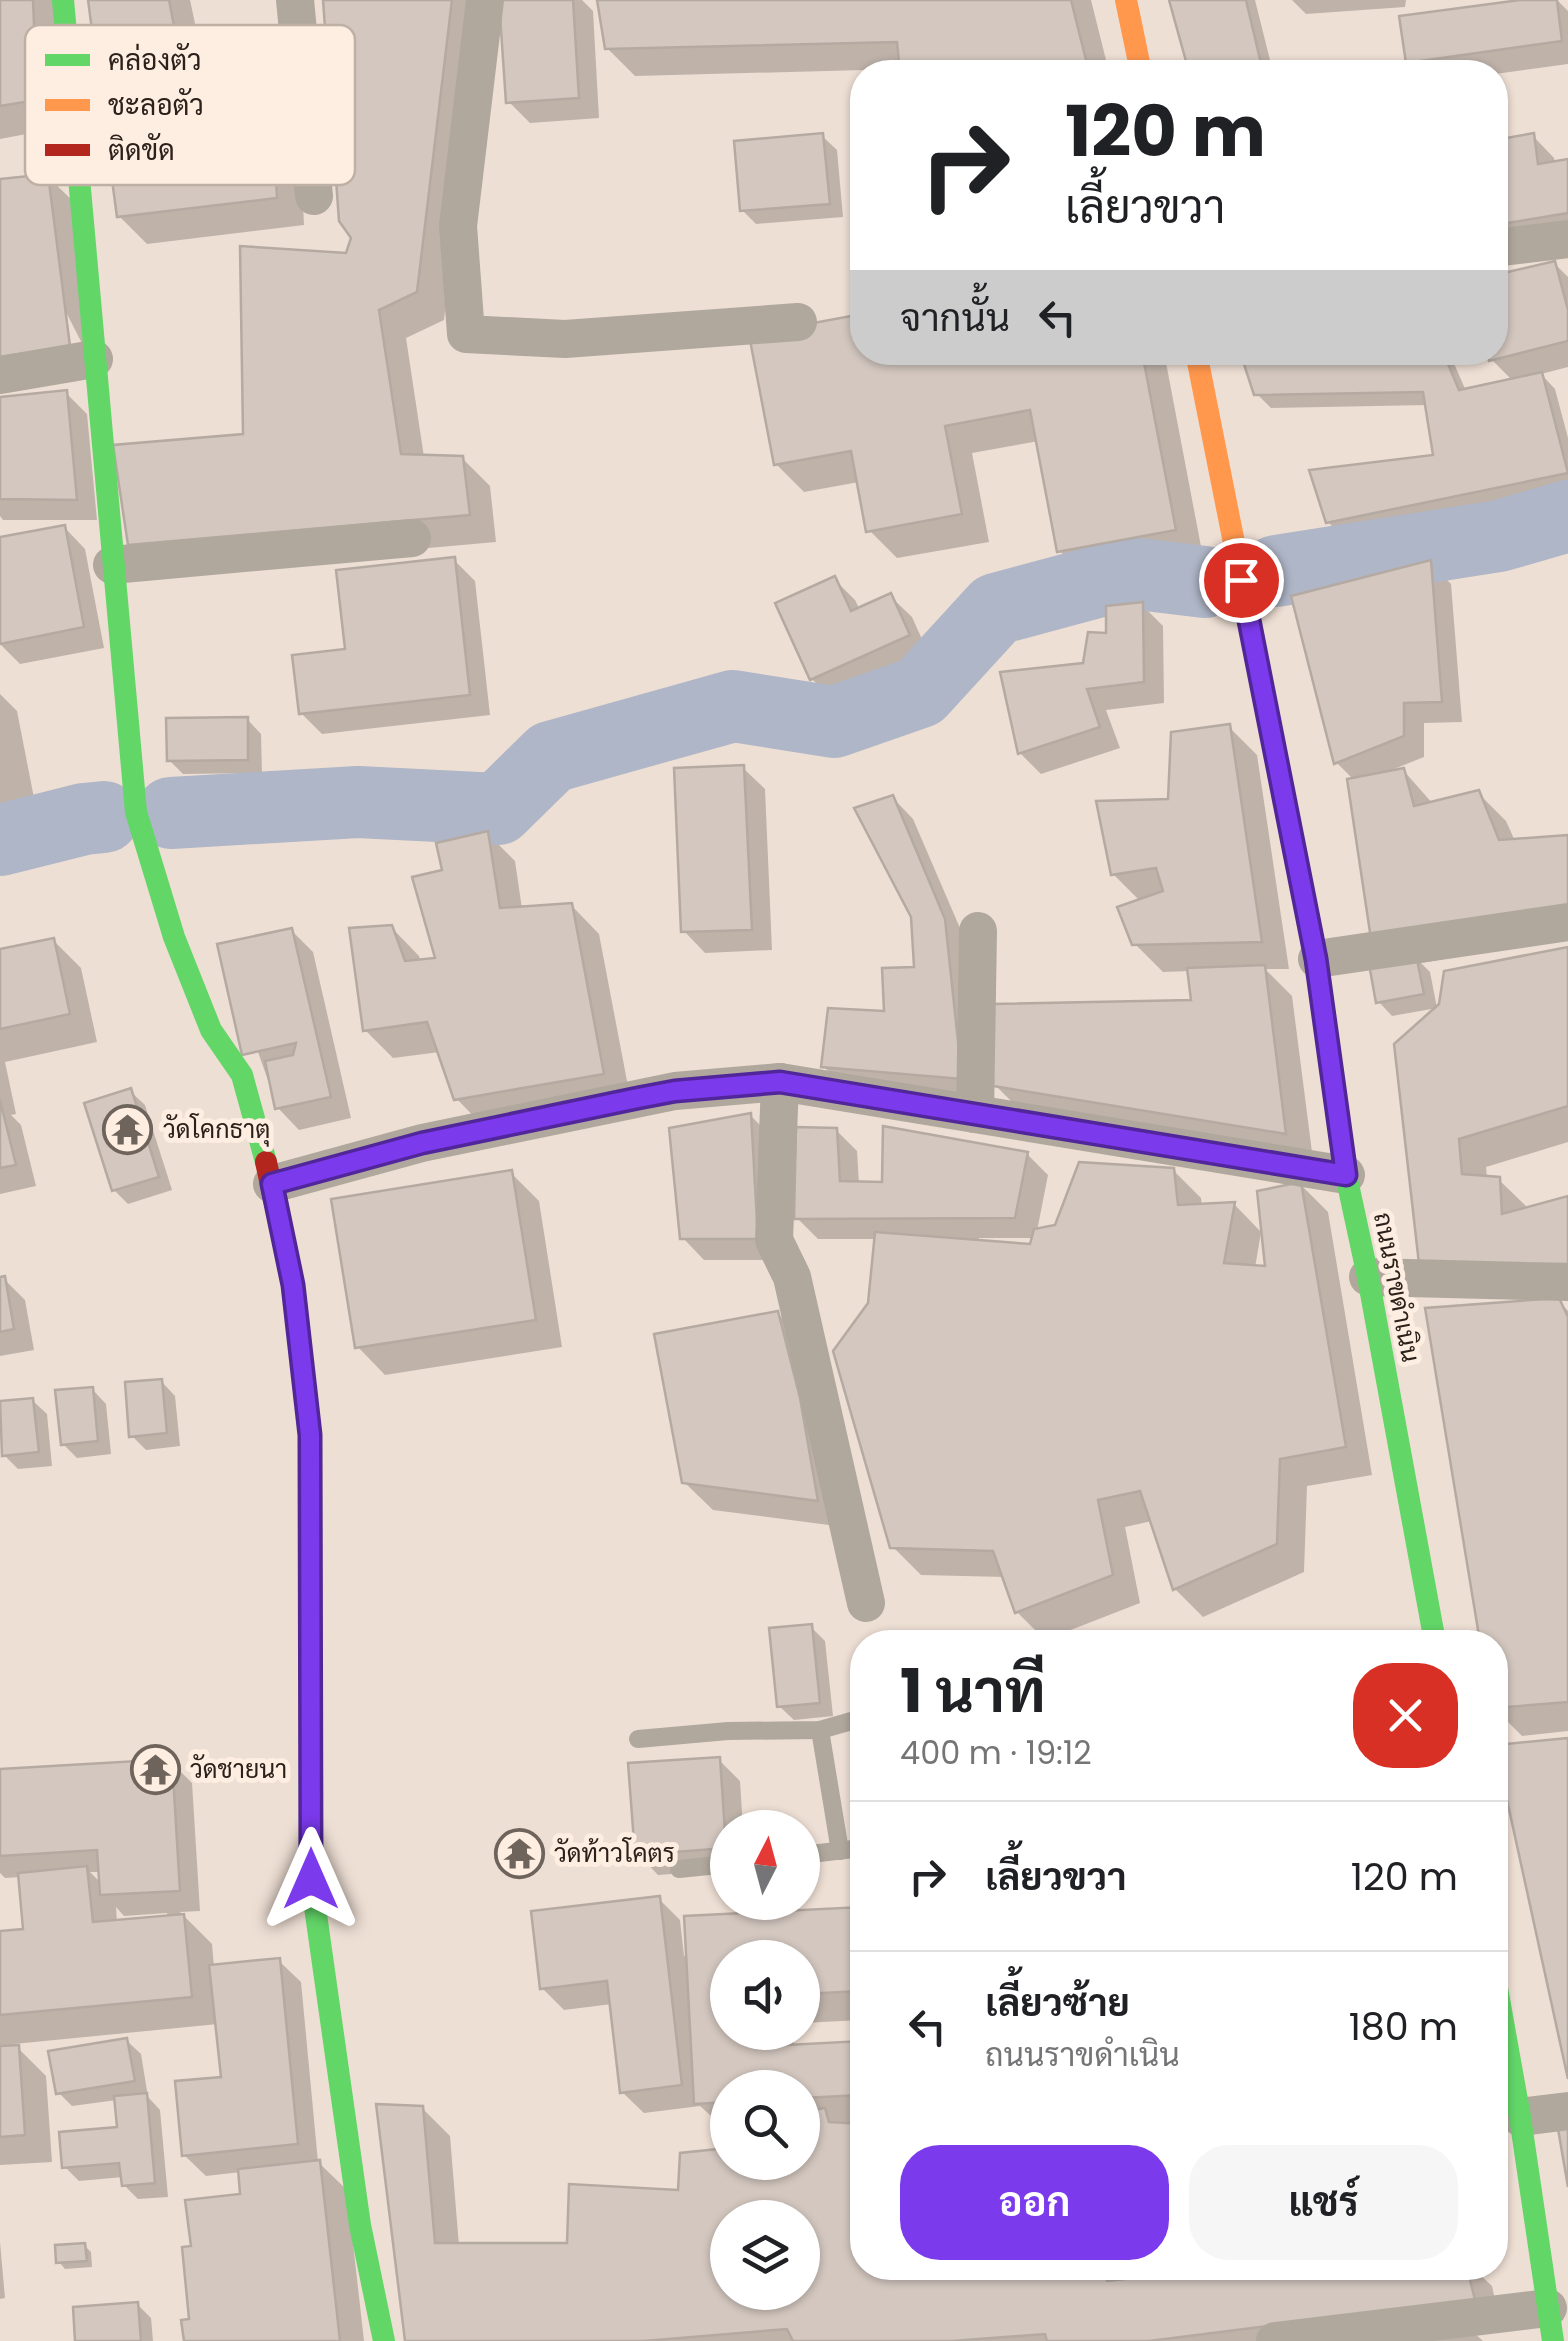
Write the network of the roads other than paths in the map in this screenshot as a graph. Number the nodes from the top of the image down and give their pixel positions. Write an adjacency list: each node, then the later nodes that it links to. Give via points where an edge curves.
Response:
1 (63, 0): 5 (street)
2 (296, 0): 6 (street)
3 (486, 0): 13 (street, via 458,226 466,334 565,340)
4 (1126, 0): 7 (street)
5 (65, 25)
6 (298, 25)
7 (1138, 60)
8 (79, 185): 14 (street)
9 (313, 185): 10 (street)
10 (314, 196)
11 (1568, 239): 12 (street)
12 (1508, 246)
13 (798, 322)
14 (94, 359): 16 (street); 18 (street)
15 (1199, 365): 21 (street, ถนนราขดำเนิน)
16 (0, 375)
17 (412, 538): 18 (street)
18 (112, 565): 25 (street, via 136,812 211,1030 242,1075)
19 (1568, 922): 21 (street)
20 (978, 931): 23 (street)
21 (1316, 959): 24 (street, ถนนราขดำเนิน)
22 (780, 1082): 23 (street); 25 (street, via 675,1091 422,1143); 28 (street, via 774,1240 792,1277)
23 (975, 1114): 24 (street)
24 (1346, 1175): 26 (street, ถนนราขดำเนิน)
25 (272, 1184): 42 (street, via 293,1285 310,1435 311,1879 360,2225)
26 (1368, 1277): 27 (street); 29 (street, ถนนราขดำเนิน)
27 (1568, 1282)
28 (866, 1603)
29 (1433, 1630)
30 (850, 1721): 31 (lane)
31 (820, 1730): 32 (lane); 34 (lane)
32 (638, 1739)
33 (850, 1850): 34 (lane)
34 (840, 1851): 35 (lane)
35 (820, 1853)
36 (710, 1866): 37 (lane)
37 (679, 1869)
38 (1508, 2065): 40 (street)
39 (1568, 2111): 40 (street)
40 (1520, 2118): 41 (street)
41 (1553, 2300): 43 (street)
42 (384, 2341)
43 (1275, 2341)

